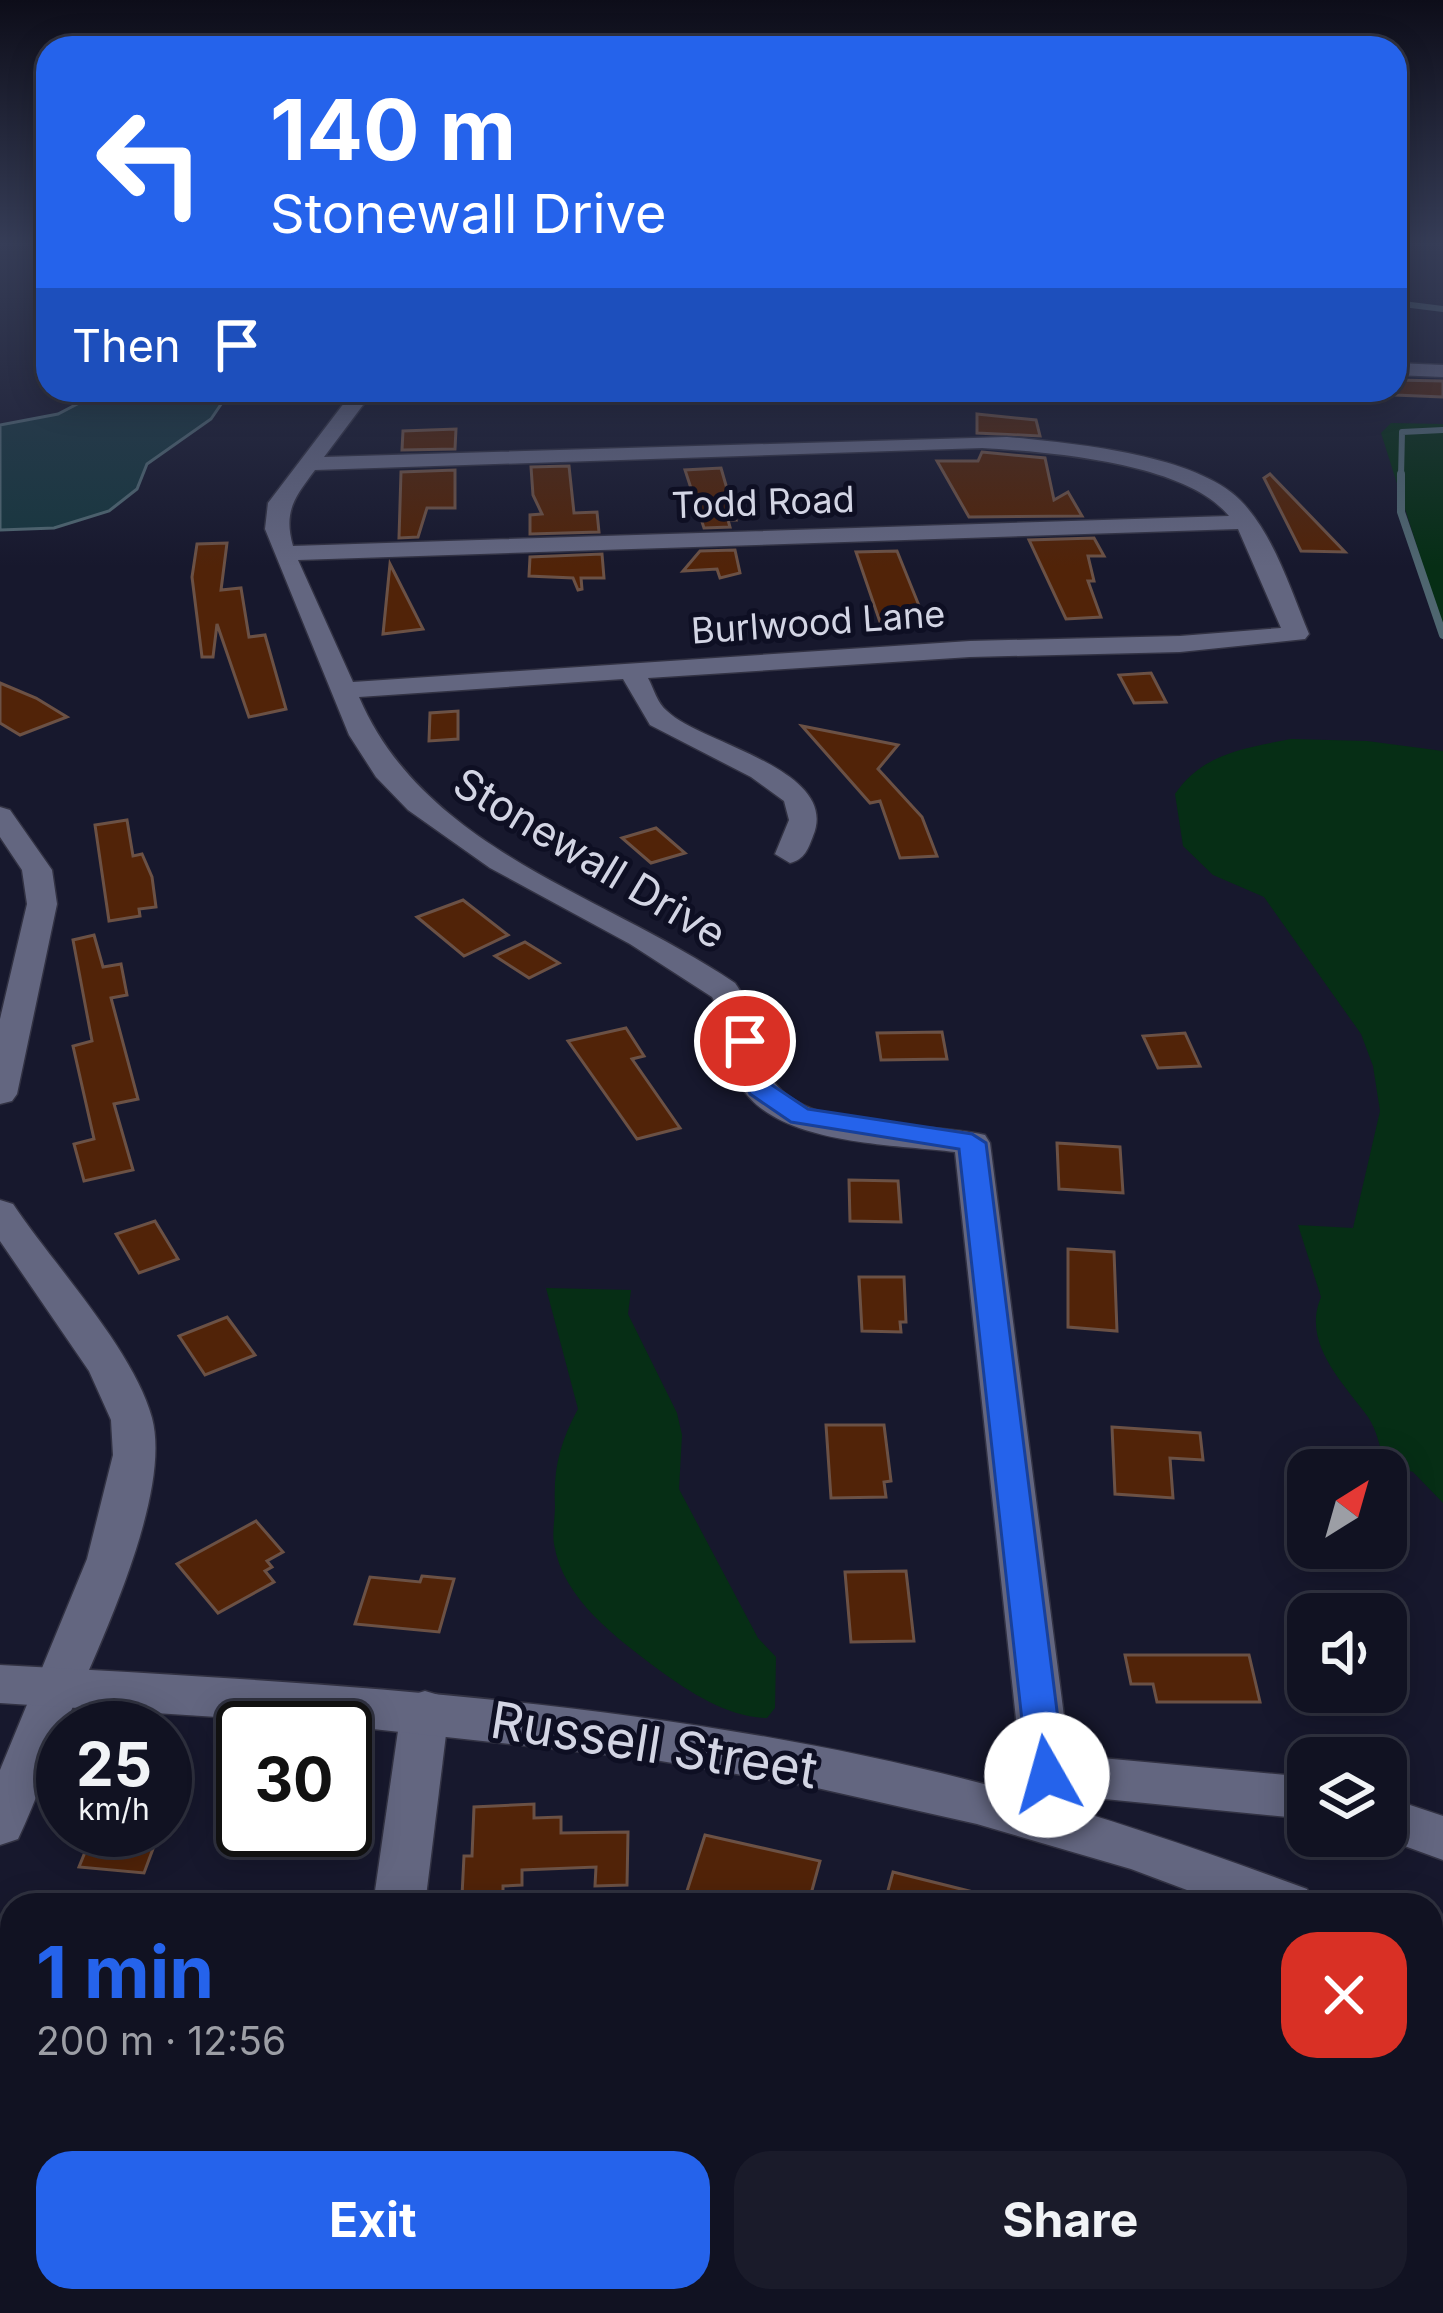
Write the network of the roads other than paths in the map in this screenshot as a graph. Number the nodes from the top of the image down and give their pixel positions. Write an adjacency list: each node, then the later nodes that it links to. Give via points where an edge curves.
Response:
1 (1407, 370): 2 (street)
2 (1443, 371)
3 (356, 402): 4 (street, Stonewall Drive)
4 (310, 464): 5 (street, via 1024,444 1198,484 1229,501); 6 (street, Stonewall Drive, via 276,508)
5 (1243, 522): 6 (street, Todd Road); 7 (street, Burlwood Lane, via 1296,634)
6 (286, 554): 8 (street, Stonewall Drive)
7 (632, 670): 8 (street, Burlwood Lane); 10 (street, via 666,724 798,800 804,820)
8 (345, 690): 17 (street, Stonewall Drive, via 372,752 420,805 724,990 743,1024 755,1080 778,1104 828,1124 972,1143)
9 (0, 816): 11 (street, via 37,870 42,904)
10 (790, 854)
11 (0, 1094)
12 (0, 1212): 14 (street, via 106,1368 136,1433 124,1504)
13 (0, 1684): 14 (street, Russell Street)
14 (61, 1687): 15 (street, Russell Street); 18 (street)
15 (425, 1711): 17 (street, Russell Street); 21 (street)
16 (1287, 1796): 17 (street, via 1119,1778)
17 (1049, 1798): 22 (street, Russell Street)
18 (0, 1824)
19 (1407, 1825): 20 (street)
20 (1443, 1838)
21 (401, 1893)
22 (1258, 1893)

